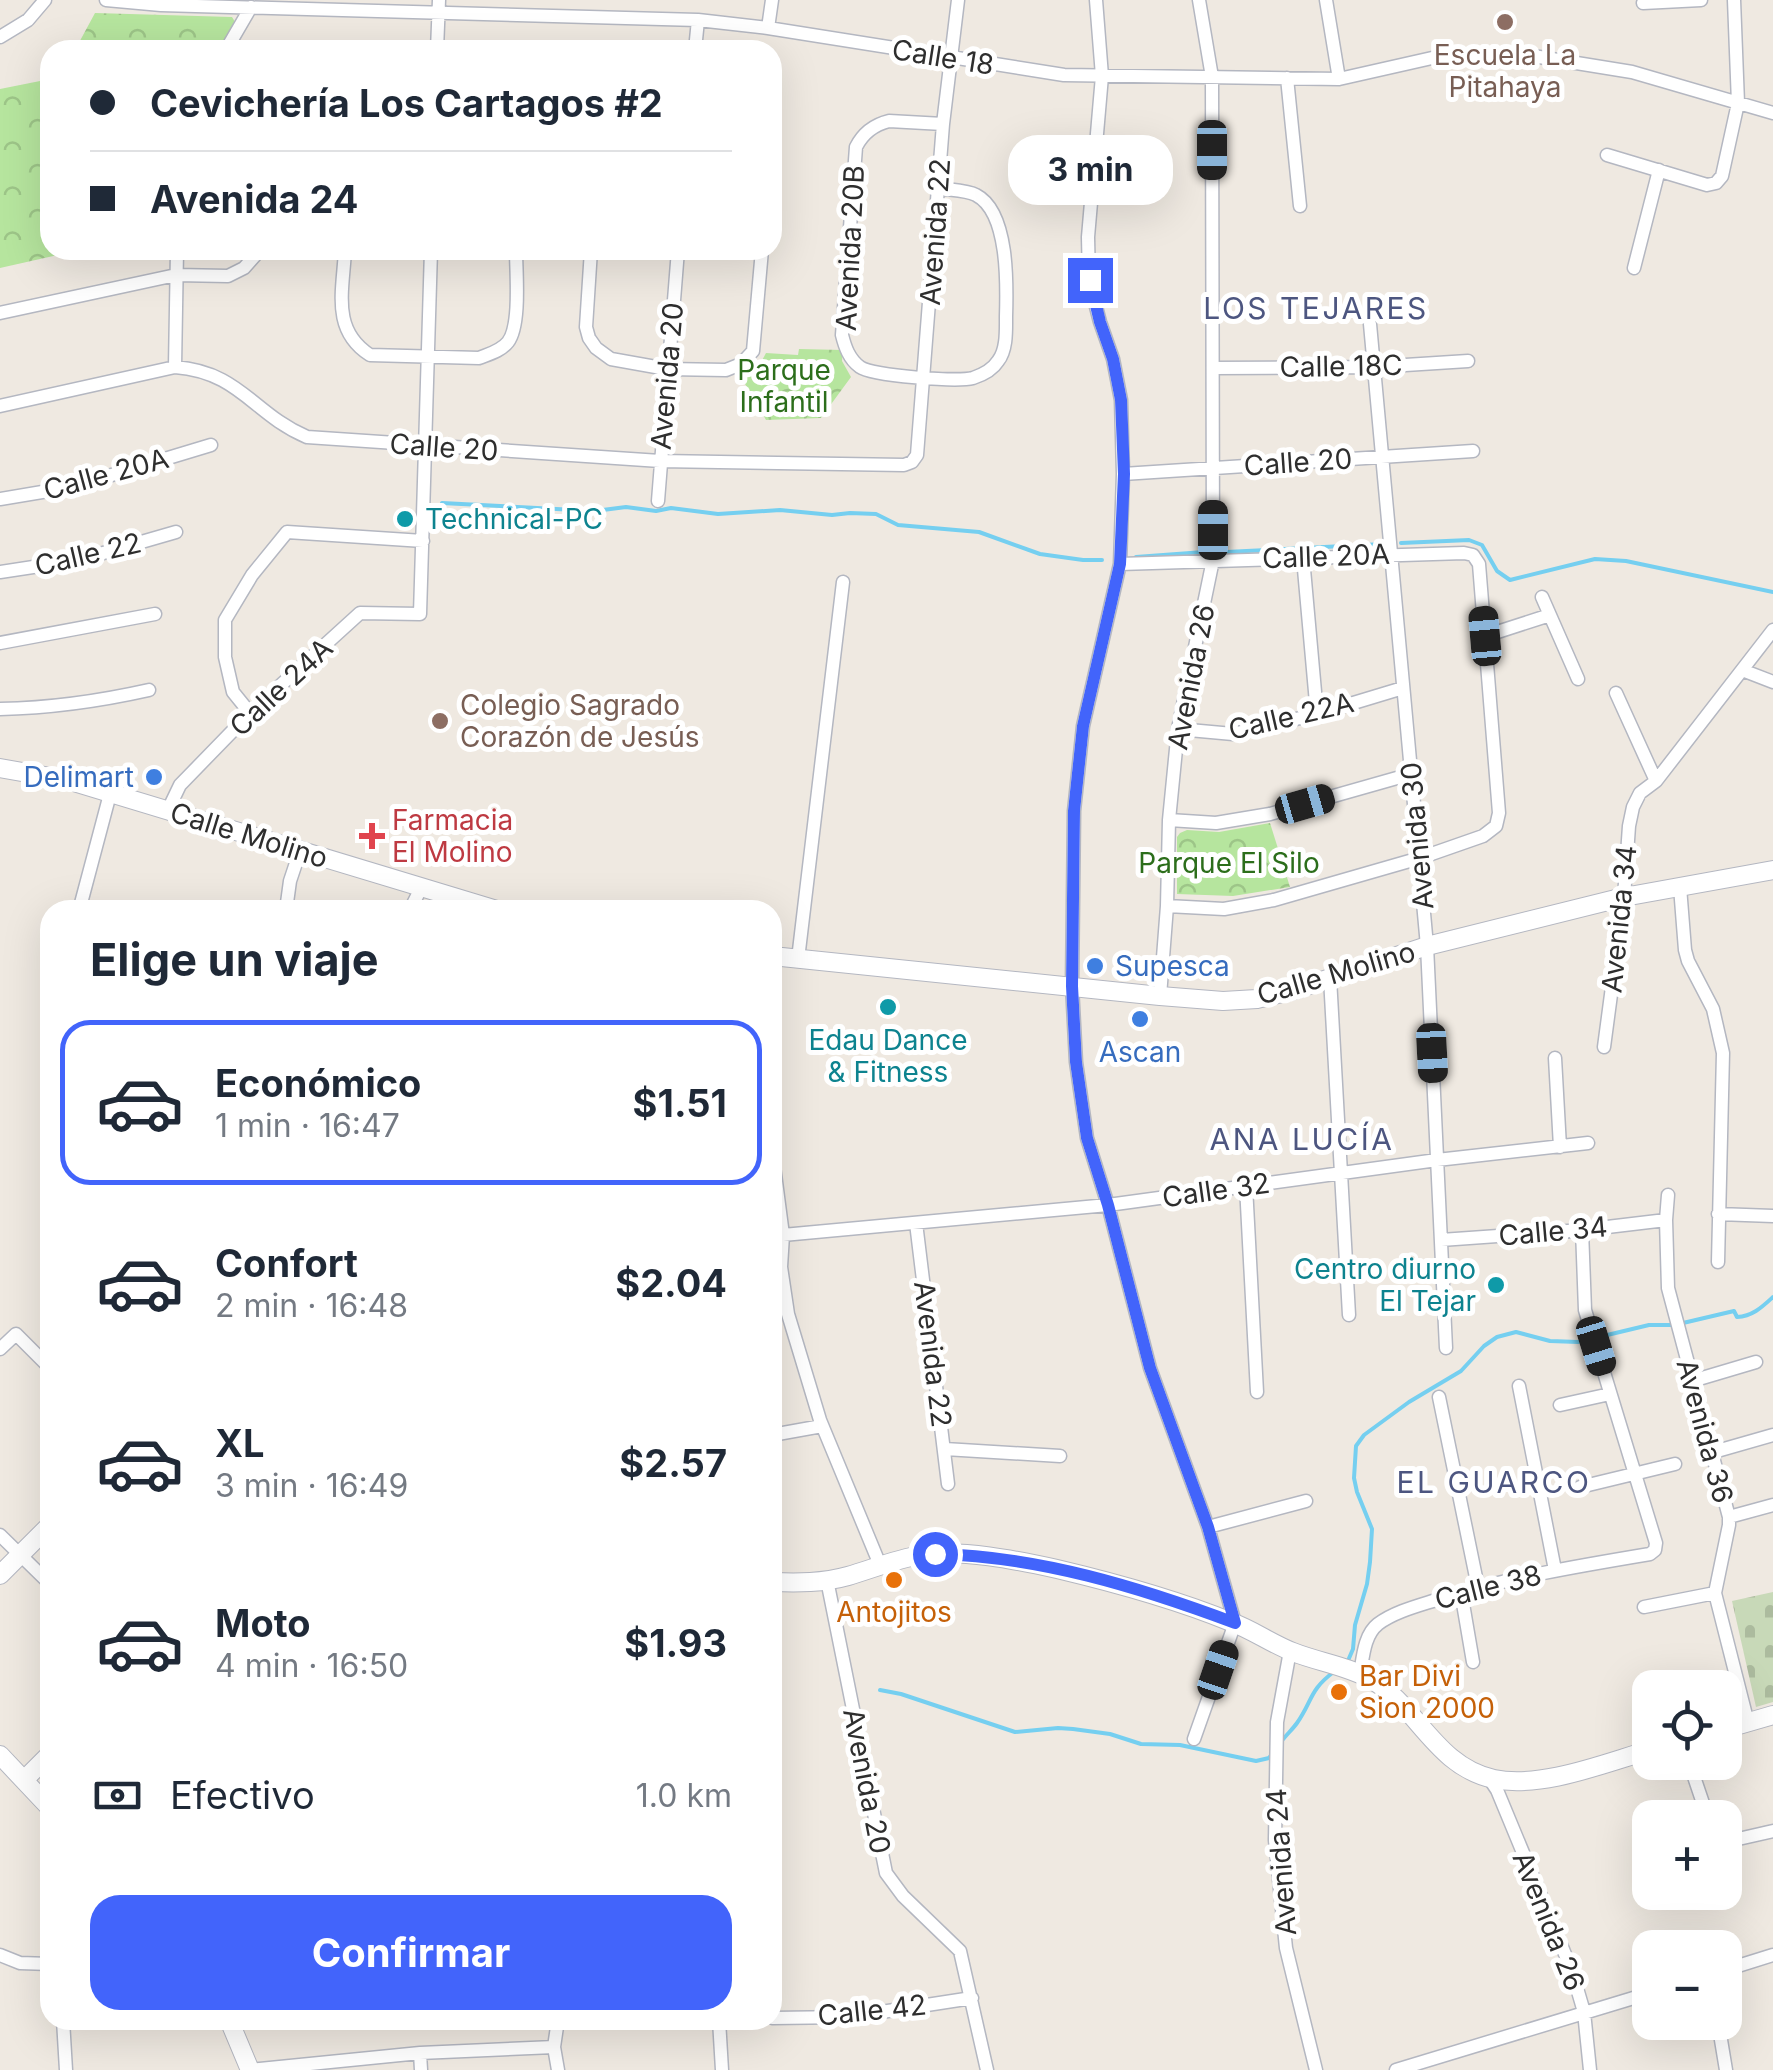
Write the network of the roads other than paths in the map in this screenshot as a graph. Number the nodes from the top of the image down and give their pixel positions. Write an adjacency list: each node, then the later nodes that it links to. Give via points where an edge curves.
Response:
1 (45, 0): 15 (street)
2 (106, 0): 12 (street, Calle 18)
3 (772, 0): 14 (street)
4 (958, 0): 19 (street, Avenida 22)
5 (1096, 0): 20 (street)
6 (1199, 0): 21 (street, Avenida 26)
7 (1326, 0): 23 (street)
8 (1702, 0): 10 (street)
9 (1734, 0): 24 (street)
10 (1643, 3)
11 (439, 6): 12 (street, Calle 18); 13 (street, Calle 18); 17 (street)
12 (251, 7): 16 (street)
13 (698, 20): 14 (street, Calle 18); 18 (street)
14 (768, 28): 19 (street, Calle 18)
15 (0, 37)
16 (232, 40)
17 (437, 40)
18 (696, 40)
19 (950, 58): 20 (street, Calle 18); 26 (street, Avenida 22)
20 (1102, 76): 21 (street, Calle 18); 58 (street, via 1090,280 1121,400)
21 (1212, 77): 22 (street, Calle 18); 47 (street, Avenida 26)
22 (1286, 78): 23 (street, Calle 18); 30 (street)
23 (1339, 79): 24 (street, Calle 18, via 1432,58 1527,56 1632,72)
24 (1738, 104): 25 (street, Calle 18); 28 (street, via 1716,182)
25 (1773, 112)
26 (943, 124): 29 (street, Avenida 22); 49 (street, Avenida 20B, via 888,120 856,148 845,348 873,373)
27 (1607, 154): 28 (street)
28 (1658, 170): 39 (street)
29 (938, 188): 49 (street, Avenida 22); 49 (street, via 976,194 998,224 1008,274 1006,337 1000,360 986,372 970,379)
30 (1300, 206)
31 (177, 260): 40 (street)
32 (252, 260): 40 (street, via 228,276)
33 (345, 260): 43 (street, via 342,321 357,347 370,355)
34 (431, 260): 43 (street)
35 (516, 260): 43 (street, via 508,342 479,358)
36 (590, 260): 48 (street, via 586,327 596,348 611,359)
37 (677, 260): 48 (street, Avenida 20)
38 (761, 260): 48 (street, via 753,351 726,370)
39 (1634, 268)
40 (176, 275): 41 (street); 46 (street)
41 (0, 313)
42 (1370, 324): 45 (street, Avenida 30)
43 (428, 357): 52 (street)
44 (1468, 362): 45 (street, Calle 18C)
45 (1374, 366): 47 (street, Calle 18C); 54 (street, Avenida 30)
46 (174, 367): 50 (street, Calle 20); 52 (street, Calle 20, via 226,380 306,437)
47 (1213, 368): 57 (street, Avenida 26)
48 (667, 369): 55 (street, Avenida 20)
49 (924, 377): 56 (street, Avenida 22)
50 (0, 406)
51 (211, 445): 59 (street, Calle 20A, via 72,487)
52 (426, 446): 55 (street, Calle 20); 62 (street)
53 (1473, 451): 54 (street, Calle 20)
54 (1383, 456): 57 (street, Calle 20); 63 (street, Avenida 30)
55 (660, 462): 56 (street, Calle 20); 60 (street, Avenida 20)
56 (912, 462)
57 (1213, 468): 58 (street, Calle 20); 65 (street, Avenida 26)
58 (1124, 474): 66 (street)
59 (0, 499)
60 (658, 502)
61 (176, 532): 67 (street, Calle 22, via 79,560)
62 (422, 541): 82 (street, Calle 24A, via 420,614 360,613); 82 (street, via 288,532 225,620 232,692)
63 (1392, 554): 64 (street, Calle 20A); 73 (street, Calle 20A, via 1473,554); 78 (street, Avenida 30)
64 (1303, 558): 65 (street, Calle 20A); 83 (street)
65 (1213, 560): 66 (street, Calle 20A); 84 (street, Avenida 26)
66 (1120, 564): 106 (street, via 1083,726 1074,811)
67 (0, 572)
68 (843, 582): 104 (street)
69 (1542, 597): 71 (street)
70 (155, 614): 74 (street)
71 (1550, 616): 73 (street); 76 (street)
72 (1773, 630): 75 (street)
73 (1485, 636): 92 (street, via 1500,813 1483,836)
74 (0, 643)
75 (1742, 670): 77 (street); 87 (street)
76 (1578, 680)
77 (1773, 682)
78 (1403, 688): 83 (street, Calle 22A); 86 (street, Avenida 30)
79 (150, 690): 81 (street)
80 (1616, 693): 87 (street)
81 (0, 709)
82 (250, 713): 89 (street, Calle 24A, via 180,785)
83 (1316, 714): 84 (street, Calle 22A, via 1233,734)
84 (1178, 729): 90 (street, Avenida 26)
85 (0, 768): 88 (main road, Calle Molino)
86 (1411, 774): 90 (street, via 1270,814 1216,823); 92 (street, Avenida 30)
87 (1656, 780): 96 (street, Avenida 34, via 1633,807)
88 (110, 794): 89 (main road, Calle Molino); 97 (street)
89 (168, 810): 91 (main road, Calle Molino)
90 (1169, 820): 101 (street, Avenida 26)
91 (300, 851): 95 (main road, Calle Molino); 98 (street)
92 (1420, 858): 101 (street, via 1274,900 1224,909); 102 (street, Avenida 30)
93 (1773, 870): 94 (main road, Calle Molino)
94 (1680, 887): 96 (main road, Calle Molino); 117 (street, via 1684,950 1713,1008 1723,1053)
95 (421, 888): 99 (street); 100 (main road, Calle Molino)
96 (1624, 897): 102 (main road, Calle Molino); 108 (street, Avenida 34)
97 (82, 900)
98 (287, 900)
99 (415, 900)
100 (462, 900)
101 (1167, 906): 107 (street, Avenida 26)
102 (1426, 946): 105 (main road, Calle Molino); 112 (street, Avenida 30)
103 (782, 957): 104 (main road, Calle Molino)
104 (798, 958): 106 (main road, Calle Molino)
105 (1330, 978): 107 (main road, Calle Molino, via 1258,999); 113 (street)
106 (1072, 986): 107 (main road, Calle Molino); 116 (street, via 1080,1100)
107 (1160, 996)
108 (1604, 1047)
109 (1555, 1058): 111 (street)
110 (1588, 1143): 111 (street, Calle 32)
111 (1560, 1147): 112 (street, Calle 32)
112 (1437, 1160): 113 (street, Calle 32); 125 (street, Avenida 30)
113 (1341, 1173): 114 (street, Calle 32); 128 (street)
114 (1246, 1186): 116 (street, Calle 32); 135 (street)
115 (1668, 1196): 119 (street, Avenida 36)
116 (1108, 1205): 120 (street, Calle 32); 152 (street, via 1150,1368)
117 (1718, 1214): 118 (street); 126 (street)
118 (1773, 1216)
119 (1666, 1220): 122 (street, Calle 34); 133 (street, Avenida 36, via 1668,1288)
120 (916, 1223): 123 (street, Calle 32); 142 (street, Avenida 22)
121 (782, 1227): 123 (street)
122 (1582, 1230): 125 (street, Calle 34); 136 (street, via 1584,1310)
123 (783, 1235): 124 (street)
124 (782, 1240)
125 (1441, 1240): 129 (street, Avenida 30)
126 (1718, 1262)
127 (782, 1289): 139 (street)
128 (1349, 1315)
129 (1446, 1348)
130 (0, 1350): 131 (street, via 16,1334)
131 (40, 1358)
132 (1756, 1362): 133 (street)
133 (1692, 1381): 143 (street, Avenida 36)
134 (1519, 1386): 157 (street)
135 (1257, 1392)
136 (1610, 1394): 138 (street); 146 (street)
137 (1439, 1398): 162 (street)
138 (1560, 1406)
139 (822, 1426): 140 (street); 156 (street)
140 (782, 1433)
141 (1773, 1436): 143 (street)
142 (945, 1449): 144 (street); 147 (street, Avenida 22)
143 (1710, 1454): 151 (street, Avenida 36)
144 (1060, 1456)
145 (1674, 1464): 146 (street)
146 (1634, 1474): 148 (street); 157 (street, Calle 38, via 1655,1550)
147 (948, 1484)
148 (1580, 1488)
149 (1306, 1500): 152 (street)
150 (1773, 1505): 151 (street)
151 (1728, 1517): 164 (street, Avenida 36)
152 (1208, 1527): 166 (street)
153 (40, 1534): 155 (main road)
154 (0, 1535): 155 (street)
155 (20, 1554): 158 (street); 159 (main road)
156 (880, 1566): 160 (main road); 166 (main road, via 920,1555 971,1554 1164,1596)
157 (1555, 1570): 162 (street, Calle 38)
158 (40, 1574)
159 (0, 1575)
160 (828, 1580): 161 (main road); 186 (street, Avenida 20, via 886,1873 960,1951)
161 (782, 1582)
162 (1478, 1587): 163 (street, Calle 38)
163 (1461, 1592): 168 (street); 169 (street, Calle 38, via 1377,1624)
164 (1715, 1593): 165 (street); 171 (street, Avenida 36)
165 (1644, 1607)
166 (1235, 1623): 167 (main road); 173 (street)
167 (1290, 1651): 169 (main road); 203 (street, Avenida 24, via 1277,1722 1275,1840 1286,1948)
168 (1473, 1662)
169 (1360, 1674): 177 (main road, via 1392,1696 1442,1750)
170 (1773, 1715): 171 (main road)
171 (1748, 1723): 172 (main road)
172 (1742, 1725)
173 (1194, 1738)
174 (0, 1755): 178 (main road)
175 (1632, 1755): 177 (main road, via 1523,1781)
176 (40, 1764): 178 (main road)
177 (1489, 1778): 188 (street, Avenida 26)
178 (24, 1780): 179 (main road)
179 (40, 1797)
180 (1773, 1831): 181 (street)
181 (1742, 1840)
182 (0, 1955): 184 (street)
183 (1773, 1955): 185 (street)
184 (40, 1964)
185 (1742, 1965)
186 (972, 1998): 189 (street, Calle 42, via 849,2017); 202 (street, Avenida 20)
187 (1632, 1998): 188 (street)
188 (1584, 2012): 204 (street); 205 (street, Avenida 26)
189 (782, 2018)
190 (64, 2030): 197 (street)
191 (233, 2030): 198 (main road)
192 (557, 2030): 195 (street)
193 (720, 2030): 201 (street)
194 (1721, 2040): 206 (street)
195 (554, 2047): 196 (street); 200 (street)
196 (420, 2053): 198 (street); 199 (street)
197 (66, 2070)
198 (250, 2070)
199 (422, 2070)
200 (558, 2070)
201 (722, 2070)
202 (987, 2070)
203 (1316, 2070)
204 (1396, 2070)
205 (1590, 2070)
206 (1726, 2070)

